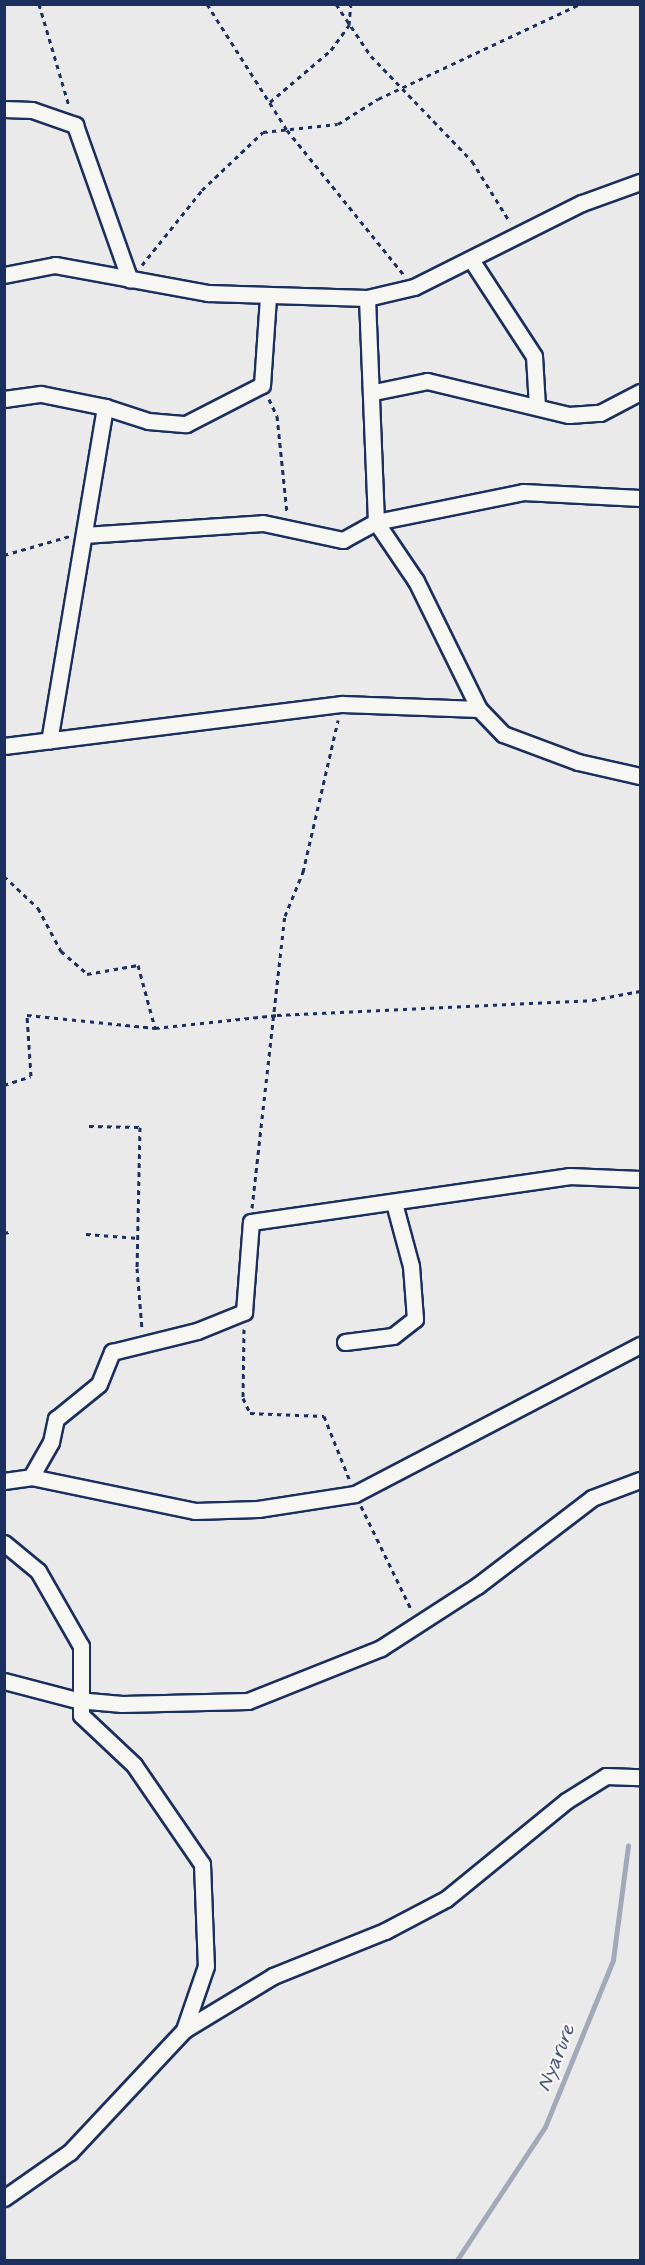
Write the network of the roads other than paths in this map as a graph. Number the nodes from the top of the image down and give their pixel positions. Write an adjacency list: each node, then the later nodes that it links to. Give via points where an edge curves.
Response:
1 (4, 109): 5 (street, via 32,110 75,125)
2 (640, 182): 3 (street, via 517,234)
3 (472, 261): 7 (street, via 414,287); 11 (street, via 534,356)
4 (4, 274): 5 (street, via 55,265)
5 (130, 280): 6 (street)
6 (268, 297): 7 (street); 12 (street, via 262,385 186,424 148,421)
7 (367, 298): 8 (street)
8 (374, 392): 11 (street, via 427,381); 14 (street)
9 (640, 392): 11 (street, via 600,413 569,415)
10 (4, 399): 12 (street, via 41,394)
11 (537, 406)
12 (105, 407): 15 (street)
13 (640, 498): 14 (street, via 523,492)
14 (376, 522): 15 (street, via 343,540 263,524); 16 (street, via 416,580)
15 (84, 535): 17 (street)
16 (479, 709): 17 (street, via 342,704); 19 (street, via 503,734 578,762)
17 (49, 740): 18 (street)
18 (4, 746)
19 (640, 776)
20 (640, 1179): 21 (street, via 569,1176)
21 (394, 1203): 22 (street, via 411,1266 415,1319 393,1336); 24 (street, via 251,1222 244,1312 197,1331 112,1352 99,1384 56,1419 51,1442)
22 (345, 1342)
23 (640, 1345): 24 (street, via 355,1494 258,1509 195,1511)
24 (31, 1477): 26 (street)
25 (640, 1480): 29 (street, via 592,1498 381,1648 248,1701)
26 (4, 1481)
27 (4, 1544): 29 (street, via 38,1571 81,1646 84,1659)
28 (4, 1681): 29 (street)
29 (77, 1700): 31 (street, via 81,1715 134,1765 202,1864 206,1966)
30 (640, 1777): 31 (street, via 606,1776 566,1801 446,1899 385,1931 273,1976)
31 (184, 2030): 32 (street, via 69,2152)
32 (4, 2198)

